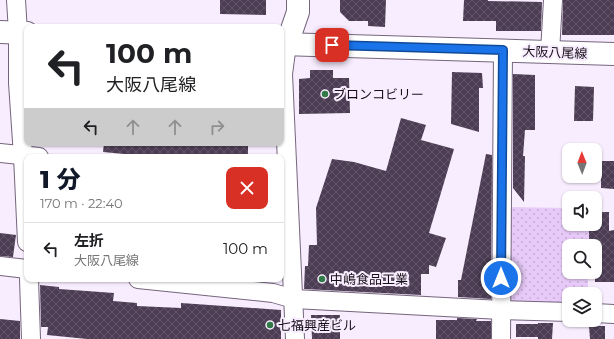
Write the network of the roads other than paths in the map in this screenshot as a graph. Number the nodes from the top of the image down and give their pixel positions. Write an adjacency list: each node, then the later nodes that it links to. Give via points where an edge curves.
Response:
1 (16, 0): 5 (street)
2 (287, 0): 6 (main road)
3 (298, 0): 6 (main road, via 298,12)
4 (553, 0): 8 (street)
5 (15, 32): 10 (street, via 18,83)
6 (284, 44): 7 (main road, 大阪八尾線)
7 (503, 50): 8 (main road, 大阪八尾線); 19 (street)
8 (550, 52): 9 (main road, 大阪八尾線)
9 (614, 54)
10 (24, 117)
11 (0, 154): 12 (street)
12 (24, 156)
13 (284, 178): 18 (street)
14 (0, 266): 15 (street)
15 (24, 269)
16 (29, 282): 23 (street)
17 (165, 282): 18 (street, via 273,294)
18 (294, 299): 19 (street); 24 (street)
19 (501, 310): 20 (street); 25 (street)
20 (562, 312)
21 (602, 313): 22 (street)
22 (614, 314)
23 (31, 339)
24 (295, 339)
25 (501, 339)

